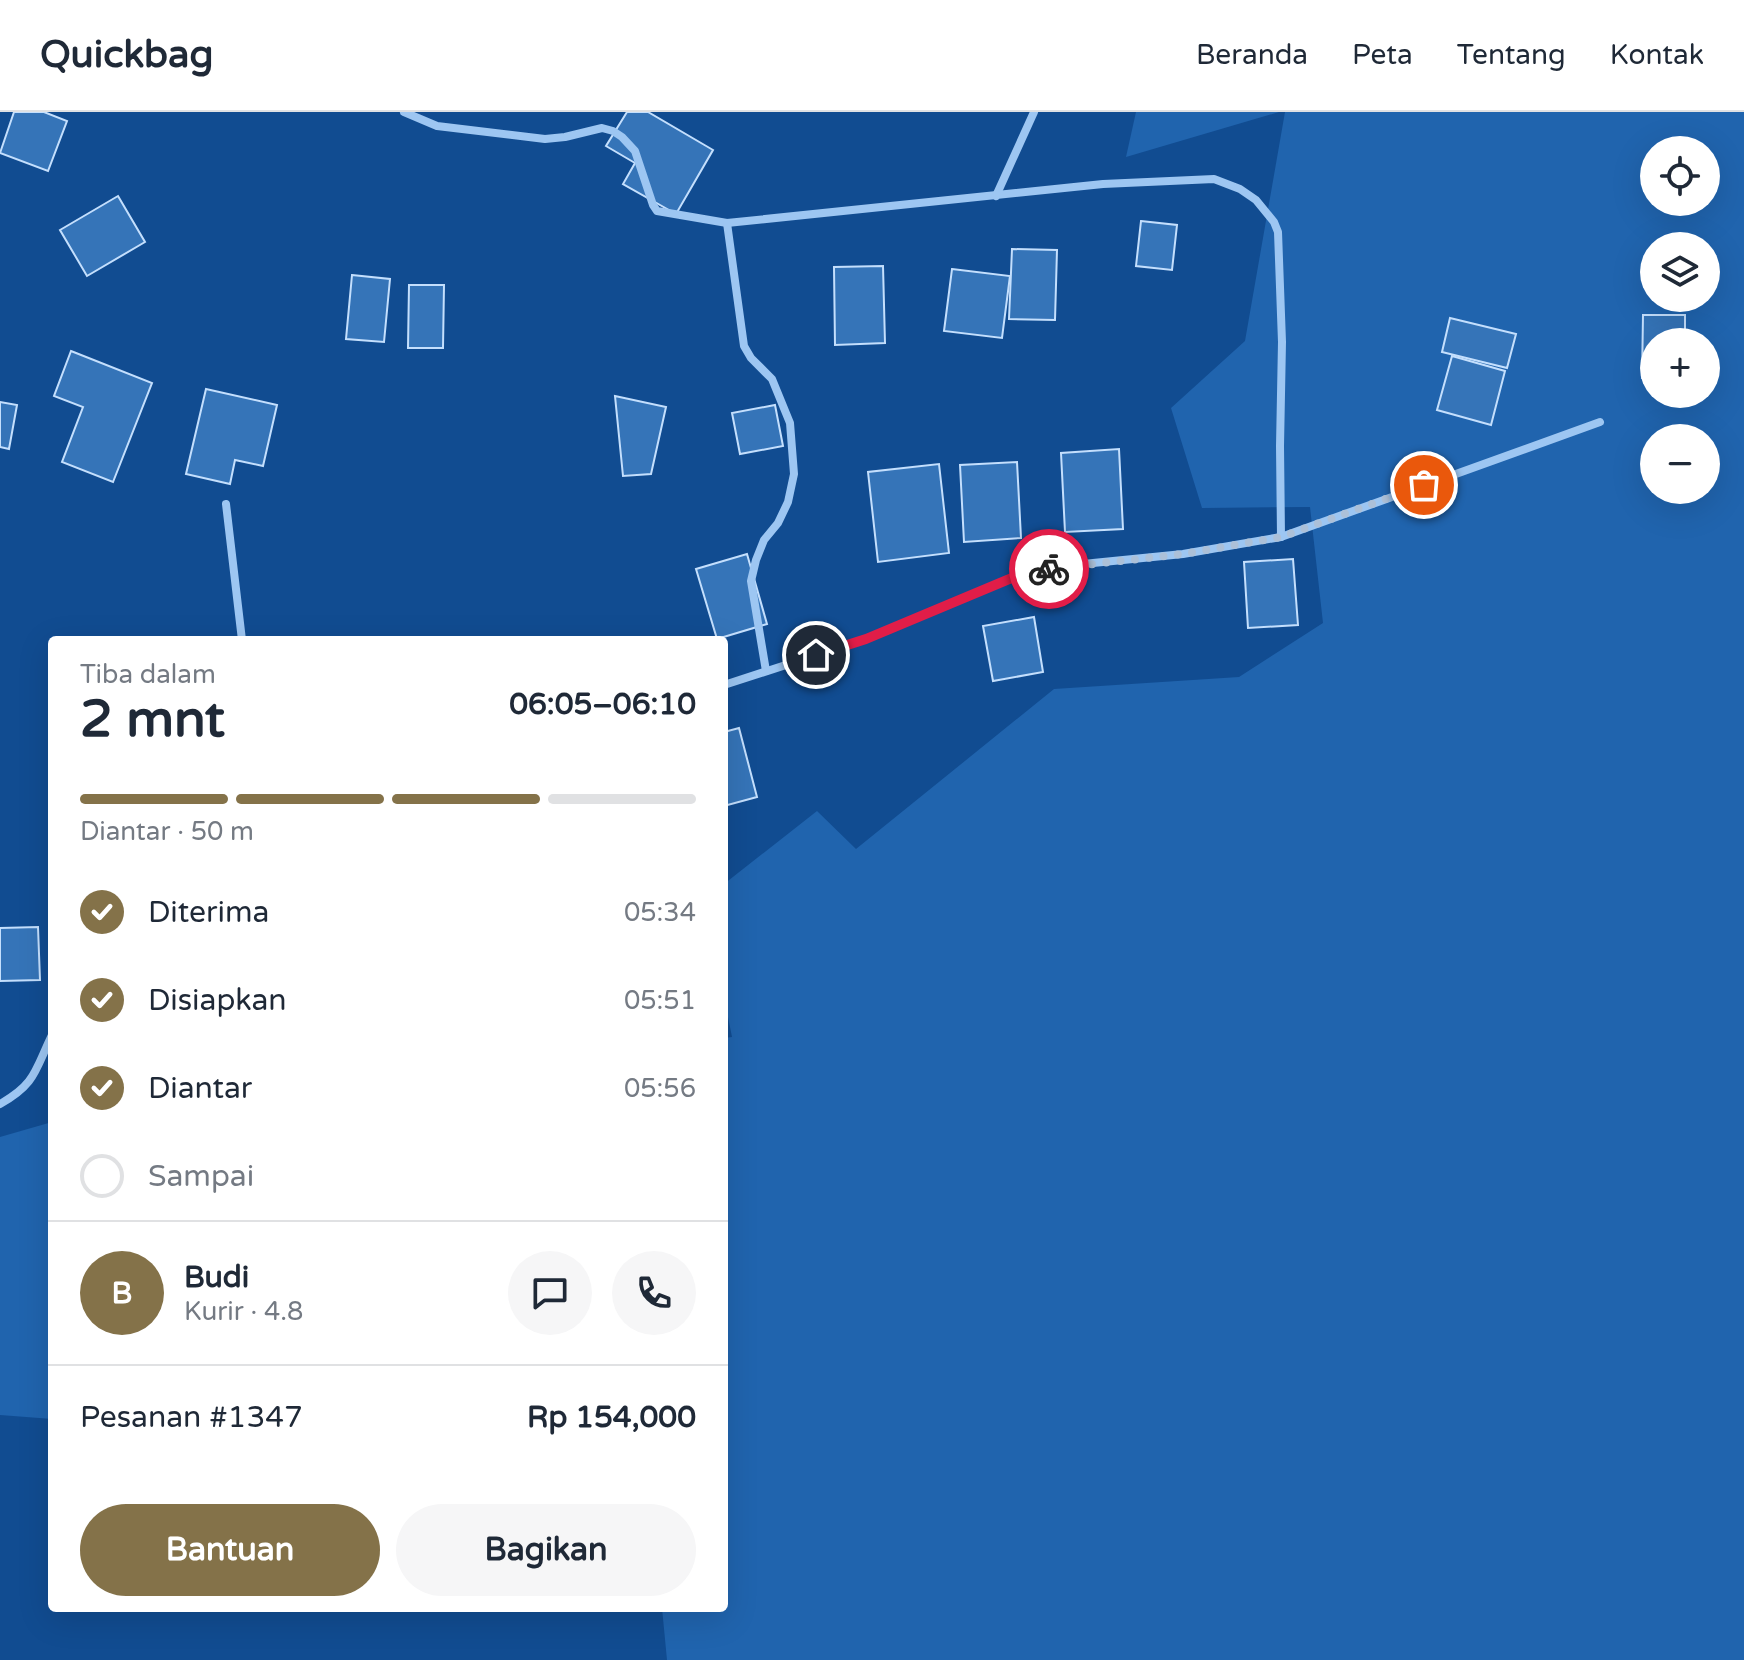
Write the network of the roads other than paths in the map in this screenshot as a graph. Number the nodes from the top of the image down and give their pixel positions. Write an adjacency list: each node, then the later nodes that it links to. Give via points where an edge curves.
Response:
1 (404, 112): 4 (street, via 437,126 545,139 602,128 613,131 635,151 657,211)
2 (1034, 112): 3 (street)
3 (996, 196): 4 (street); 7 (street, via 1214,179 1240,189 1265,210 1278,232)
4 (727, 223): 9 (street, via 744,346 772,379 790,423 794,474 788,502 764,540 751,581)
5 (1600, 422): 7 (street)
6 (226, 504): 8 (street)
7 (1281, 537): 9 (street, via 1026,572 866,639)
8 (242, 636)
9 (766, 671): 10 (street)
10 (728, 684)
11 (48, 1044): 12 (street, via 32,1079)
12 (0, 1104)

